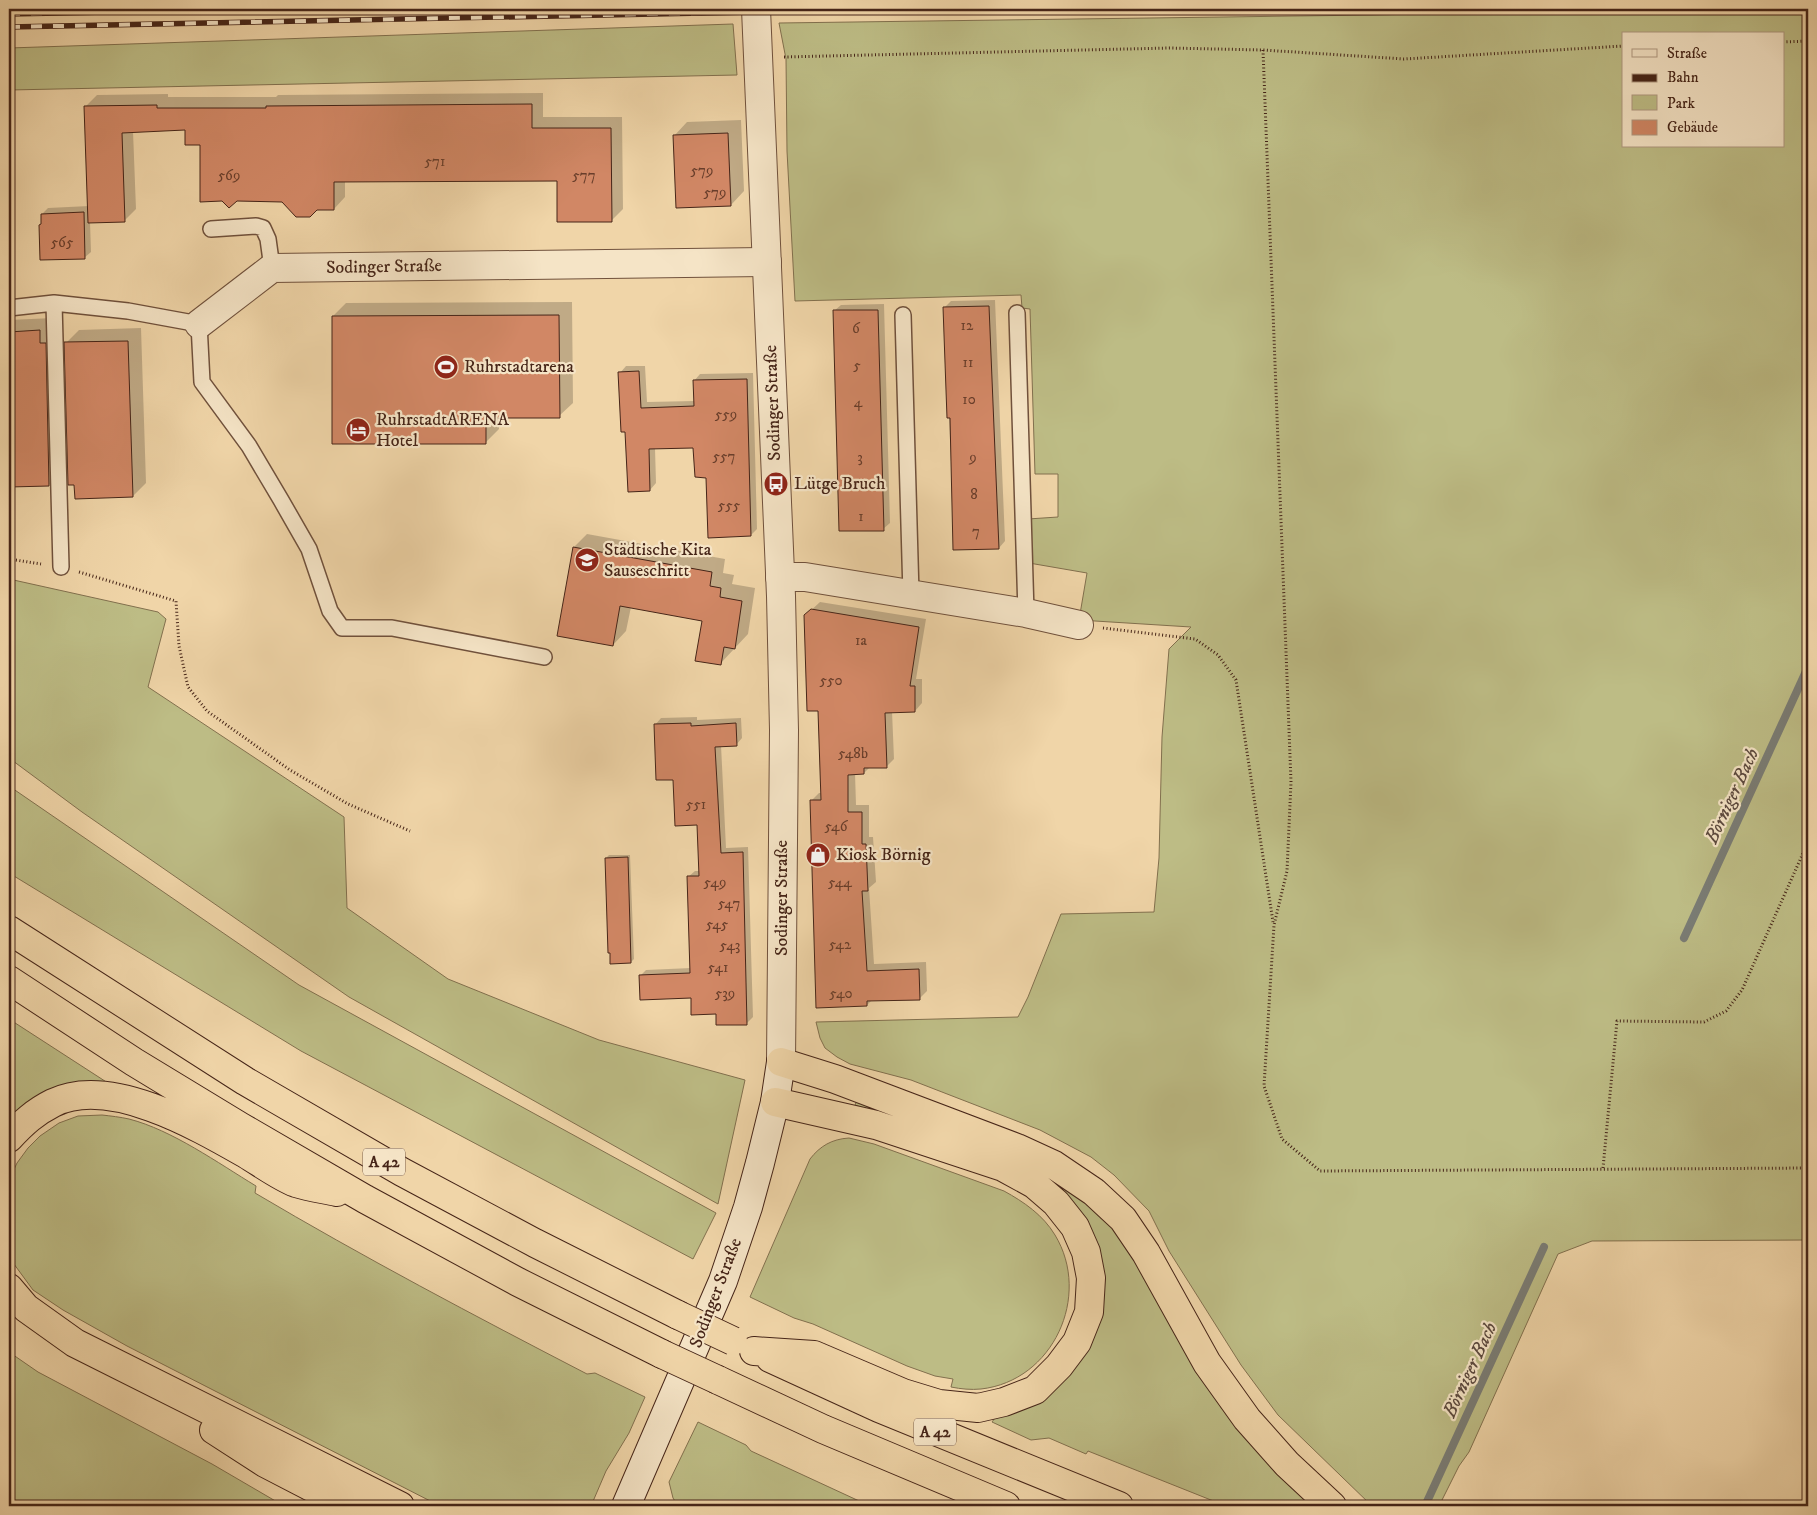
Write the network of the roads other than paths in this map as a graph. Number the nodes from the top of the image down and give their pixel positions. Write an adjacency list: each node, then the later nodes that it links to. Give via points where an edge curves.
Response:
1 (756, 9): 3 (street, Sodinger Straße)
2 (211, 229): 4 (lane, via 263,228)
3 (767, 262): 4 (street, Sodinger Straße); 11 (street, Sodinger Straße)
4 (272, 268): 9 (street)
5 (54, 304): 6 (lane); 9 (lane, via 128,311); 10 (lane)
6 (9, 308)
7 (1017, 313): 13 (lane)
8 (903, 315): 12 (lane)
9 (199, 324): 15 (lane, via 202,382 249,446 282,500 309,549 330,611 342,628 392,628)
10 (61, 567)
11 (780, 577): 12 (street, via 805,577); 18 (street, Sodinger Straße, via 784,730)
12 (910, 594): 13 (street)
13 (1026, 613): 14 (street)
14 (1079, 625)
15 (544, 657)
16 (9, 930): 24 (highway, A 42, bridge, via 245,1081 402,1172 535,1243)
17 (9, 980): 21 (highway, A 42, via 150,1072)
18 (781, 1062): 19 (street, Sodinger Straße); 30 (highway, via 835,1079 1017,1148 1054,1165 1094,1192 1123,1220 1146,1253 1208,1363 1247,1419 1287,1464)
19 (775, 1102): 24 (highway, via 876,1124 1003,1168 1034,1184 1056,1203 1075,1227 1086,1252 1091,1278 1089,1312 1077,1342 1060,1366 1035,1390 978,1408 939,1404 814,1356); 27 (street, Sodinger Straße, via 748,1207 723,1281)
20 (9, 1138): 21 (highway, via 27,1118 55,1102 89,1094 127,1099 170,1114 207,1132 294,1182)
21 (365, 1199): 28 (highway, A 42, bridge, via 518,1282 662,1354 823,1429)
22 (9, 1288): 26 (highway, via 26,1308 75,1342)
23 (9, 1314): 25 (highway, via 48,1342 217,1431 265,1463)
24 (744, 1346): 29 (highway, A 42, via 879,1408)
25 (348, 1506)
26 (400, 1506)
27 (626, 1506)
28 (1006, 1506)
29 (1119, 1506)
30 (1332, 1506)

